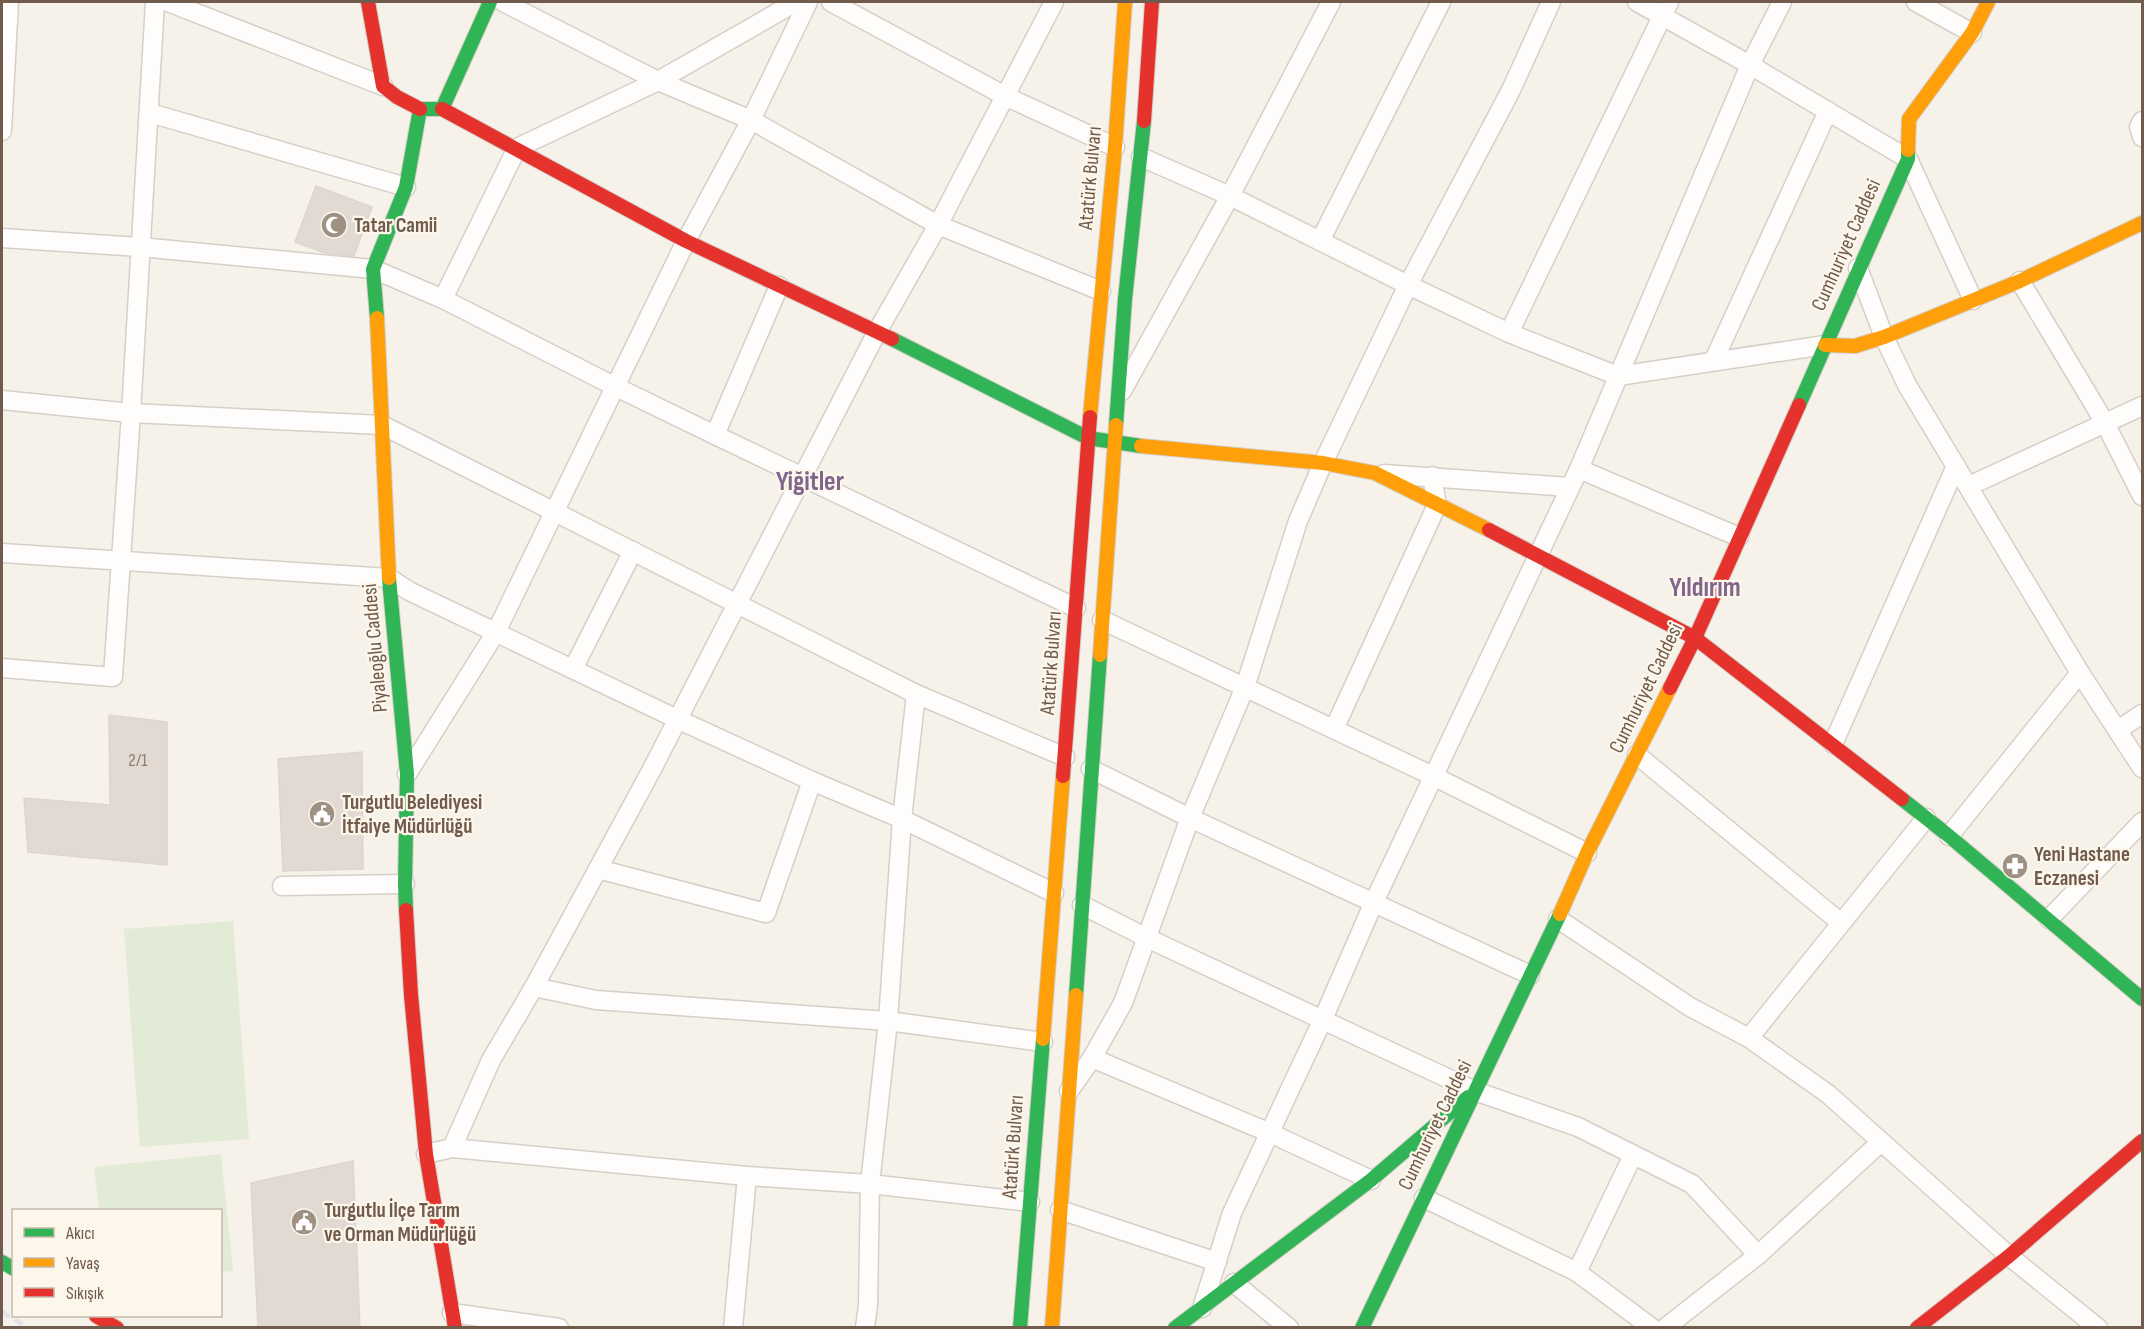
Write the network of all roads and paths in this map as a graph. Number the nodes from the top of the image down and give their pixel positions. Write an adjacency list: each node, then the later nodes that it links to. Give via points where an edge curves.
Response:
1 (9, 2): 32 (street)
2 (155, 2): 29 (street)
3 (168, 2): 24 (street)
4 (368, 2): 24 (street)
5 (490, 2): 27 (street)
6 (503, 2): 23 (street)
7 (796, 2): 23 (street)
8 (808, 2): 30 (street)
9 (831, 2): 25 (street)
10 (1054, 2): 25 (street)
11 (1125, 2): 34 (street, Atatürk Bulvarı)
12 (1152, 2): 36 (street, Atatürk Bulvarı)
13 (1330, 2): 39 (street)
14 (1441, 2): 43 (street)
15 (1551, 2): 49 (street, via 1511,90)
16 (1636, 2): 20 (street)
17 (1782, 2): 22 (street)
18 (1916, 2): 21 (street)
19 (1988, 2): 21 (street, Cumhuriyet Caddesi)
20 (1666, 9): 22 (street); 56 (street)
21 (1972, 33): 37 (street, Cumhuriyet Caddesi, via 1909,119)
22 (1750, 64): 28 (street); 60 (street)
23 (658, 81): 30 (street); 35 (street)
24 (383, 86): 26 (street)
25 (1005, 96): 34 (street); 41 (street)
26 (420, 109): 27 (street); 38 (street, Piyaleoğlu Caddesi)
27 (442, 109): 35 (street)
28 (1828, 111): 37 (street); 59 (street)
29 (150, 113): 38 (street); 45 (street)
30 (751, 120): 41 (street); 44 (street)
31 (2142, 121): 33 (street)
32 (2, 131)
33 (2142, 137)
34 (1115, 147): 36 (street); 51 (street, Atatürk Bulvarı)
35 (517, 148): 44 (street); 52 (street)
36 (1141, 157): 39 (street); 53 (street, Atatürk Bulvarı)
37 (1908, 159): 46 (street, Cumhuriyet Caddesi); 54 (street)
38 (406, 188): 47 (street, Piyaleoğlu Caddesi)
39 (1230, 196): 43 (street); 62 (street)
40 (2142, 223): 48 (street)
41 (938, 225): 51 (street); 55 (street)
42 (2, 238): 45 (street)
43 (1320, 241): 49 (street)
44 (686, 242): 50 (street); 61 (street)
45 (140, 247): 47 (street); 65 (street)
46 (1858, 268): 57 (street); 58 (street, Cumhuriyet Caddesi)
47 (373, 269): 52 (street); 67 (street, Piyaleoğlu Caddesi)
48 (2020, 281): 54 (street); 66 (street)
49 (1408, 285): 56 (street); 71 (street)
50 (779, 286): 55 (street); 68 (street)
51 (1101, 291): 53 (street); 69 (street, Atatürk Bulvarı)
52 (443, 299): 61 (street)
53 (1125, 299): 62 (street, Atatürk Bulvarı)
54 (1973, 300): 57 (street)
55 (877, 332): 69 (street); 75 (street)
56 (1509, 333): 60 (street)
57 (1884, 337): 58 (street, via 1855,346); 72 (street, via 1907,385)
58 (1825, 345): 59 (street); 82 (street, Cumhuriyet Caddesi)
59 (1714, 360): 60 (street)
60 (1618, 376): 73 (street)
61 (616, 387): 68 (street); 81 (street)
62 (1118, 398): 70 (street, Atatürk Bulvarı)
63 (2, 400): 65 (street)
64 (2142, 406): 66 (street)
65 (131, 413): 67 (street); 86 (street)
66 (2105, 423): 77 (street); 79 (street)
67 (382, 425): 81 (street); 87 (street, Piyaleoğlu Caddesi)
68 (715, 435): 75 (street)
69 (1088, 438): 70 (street); 89 (street, Atatürk Bulvarı)
70 (1115, 443): 71 (street); 90 (street, Atatürk Bulvarı)
71 (1323, 463): 74 (street); 96 (street, via 1298,521)
72 (1956, 466): 77 (street); 102 (street)
73 (1579, 469): 78 (street); 82 (street)
74 (1375, 473): 76 (street); 80 (street)
75 (804, 476): 88 (street); 89 (street)
76 (1432, 476): 78 (street); 80 (street)
77 (1968, 486): 95 (street)
78 (1570, 487): 85 (street)
79 (2142, 496)
80 (1437, 505): 85 (street); 100 (street)
81 (554, 513): 83 (street); 91 (street)
82 (1739, 537): 92 (street, Cumhuriyet Caddesi)
83 (633, 551): 88 (street); 94 (street)
84 (2, 553): 86 (street)
85 (1539, 555): 92 (street); 107 (street)
86 (121, 562): 87 (street); 93 (street, via 113,677)
87 (389, 578): 91 (street); 106 (street, Piyaleoğlu Caddesi)
88 (739, 604): 97 (street); 99 (street)
89 (1077, 608): 90 (street); 104 (street, Atatürk Bulvarı)
90 (1102, 620): 96 (street); 104 (street, Atatürk Bulvarı)
91 (496, 632): 94 (street); 106 (street)
92 (1695, 638): 102 (street); 103 (street, Cumhuriyet Caddesi)
93 (2, 669)
94 (573, 669): 99 (street)
95 (2080, 672): 101 (street); 113 (street)
96 (1245, 687): 100 (street); 109 (street)
97 (916, 694): 104 (street); 111 (street)
98 (2142, 714): 101 (street)
99 (677, 719): 108 (street); 115 (street)
100 (1334, 729): 107 (street)
101 (2118, 730): 105 (street)
102 (1833, 744): 110 (street)
103 (1637, 755): 114 (street, Cumhuriyet Caddesi); 122 (street)
104 (1078, 763): 109 (street); 118 (street, Atatürk Bulvarı); 118 (street, Atatürk Bulvarı)
105 (2142, 768)
106 (407, 774): 116 (street, Piyaleoğlu Caddesi)
107 (1433, 776): 114 (street); 119 (street)
108 (812, 782): 111 (street); 115 (street, via 766,913)
109 (1190, 818): 119 (street); 123 (street)
110 (1926, 818): 113 (street); 122 (street)
111 (902, 819): 118 (street); 128 (street)
112 (2142, 822): 121 (street)
113 (1949, 836): 121 (street)
114 (1587, 853): 120 (street, Cumhuriyet Caddesi)
115 (598, 869): 125 (street)
116 (405, 884): 117 (street); 138 (street, Piyaleoğlu Caddesi)
117 (282, 886)
118 (1068, 899): 123 (street); 130 (street, Atatürk Bulvarı); 130 (street, Atatürk Bulvarı)
119 (1374, 902): 124 (street); 127 (street)
120 (1558, 919): 124 (street, Cumhuriyet Caddesi); 129 (street, via 1690,1007)
121 (2049, 919): 126 (street)
122 (1840, 922): 129 (street)
123 (1148, 938): 127 (street); 131 (street, via 1123,1003)
124 (1530, 975): 132 (street, Cumhuriyet Caddesi)
125 (534, 987): 128 (street, via 596,1000); 137 (street, via 491,1060)
126 (2142, 999)
127 (1323, 1019): 132 (street); 134 (street)
128 (888, 1021): 130 (street); 142 (street)
129 (1749, 1038): 136 (street, via 1828,1094)
130 (1057, 1048): 133 (street, Atatürk Bulvarı); 144 (street, Atatürk Bulvarı)
131 (1092, 1058): 133 (street); 134 (street)
132 (1475, 1091): 139 (street, via 1578,1127); 141 (street); 143 (street, Cumhuriyet Caddesi)
133 (1068, 1093): 144 (street, Atatürk Bulvarı)
134 (1270, 1133): 141 (street); 147 (street, via 1232,1213)
135 (2142, 1141): 146 (street)
136 (1881, 1142): 145 (street); 146 (street)
137 (452, 1148): 138 (street); 140 (street)
138 (426, 1154): 152 (street, Piyaleoğlu Caddesi)
139 (1632, 1155): 145 (street, via 1692,1184); 148 (street)
140 (747, 1176): 142 (street); 155 (street)
141 (1371, 1180): 149 (street)
142 (870, 1184): 144 (street); 156 (street)
143 (1424, 1198): 148 (street); 161 (street, Cumhuriyet Caddesi)
144 (1045, 1206): 147 (street); 157 (street, Atatürk Bulvarı); 158 (street, Atatürk Bulvarı)
145 (1758, 1255): 163 (street)
146 (2009, 1256): 164 (street); 165 (street)
147 (1216, 1262): 150 (street)
148 (1577, 1272): 162 (street)
149 (1234, 1283): 150 (street); 160 (street)
150 (1202, 1308): 159 (street)
151 (98, 1317): 153 (street)
152 (454, 1320): 154 (street)
153 (117, 1328)
154 (559, 1328)
155 (733, 1328)
156 (865, 1328)
157 (1020, 1328)
158 (1052, 1328)
159 (1175, 1328)
160 (1289, 1328)
161 (1362, 1328)
162 (1652, 1328)
163 (1665, 1328)
164 (1917, 1328)
165 (2098, 1328)

